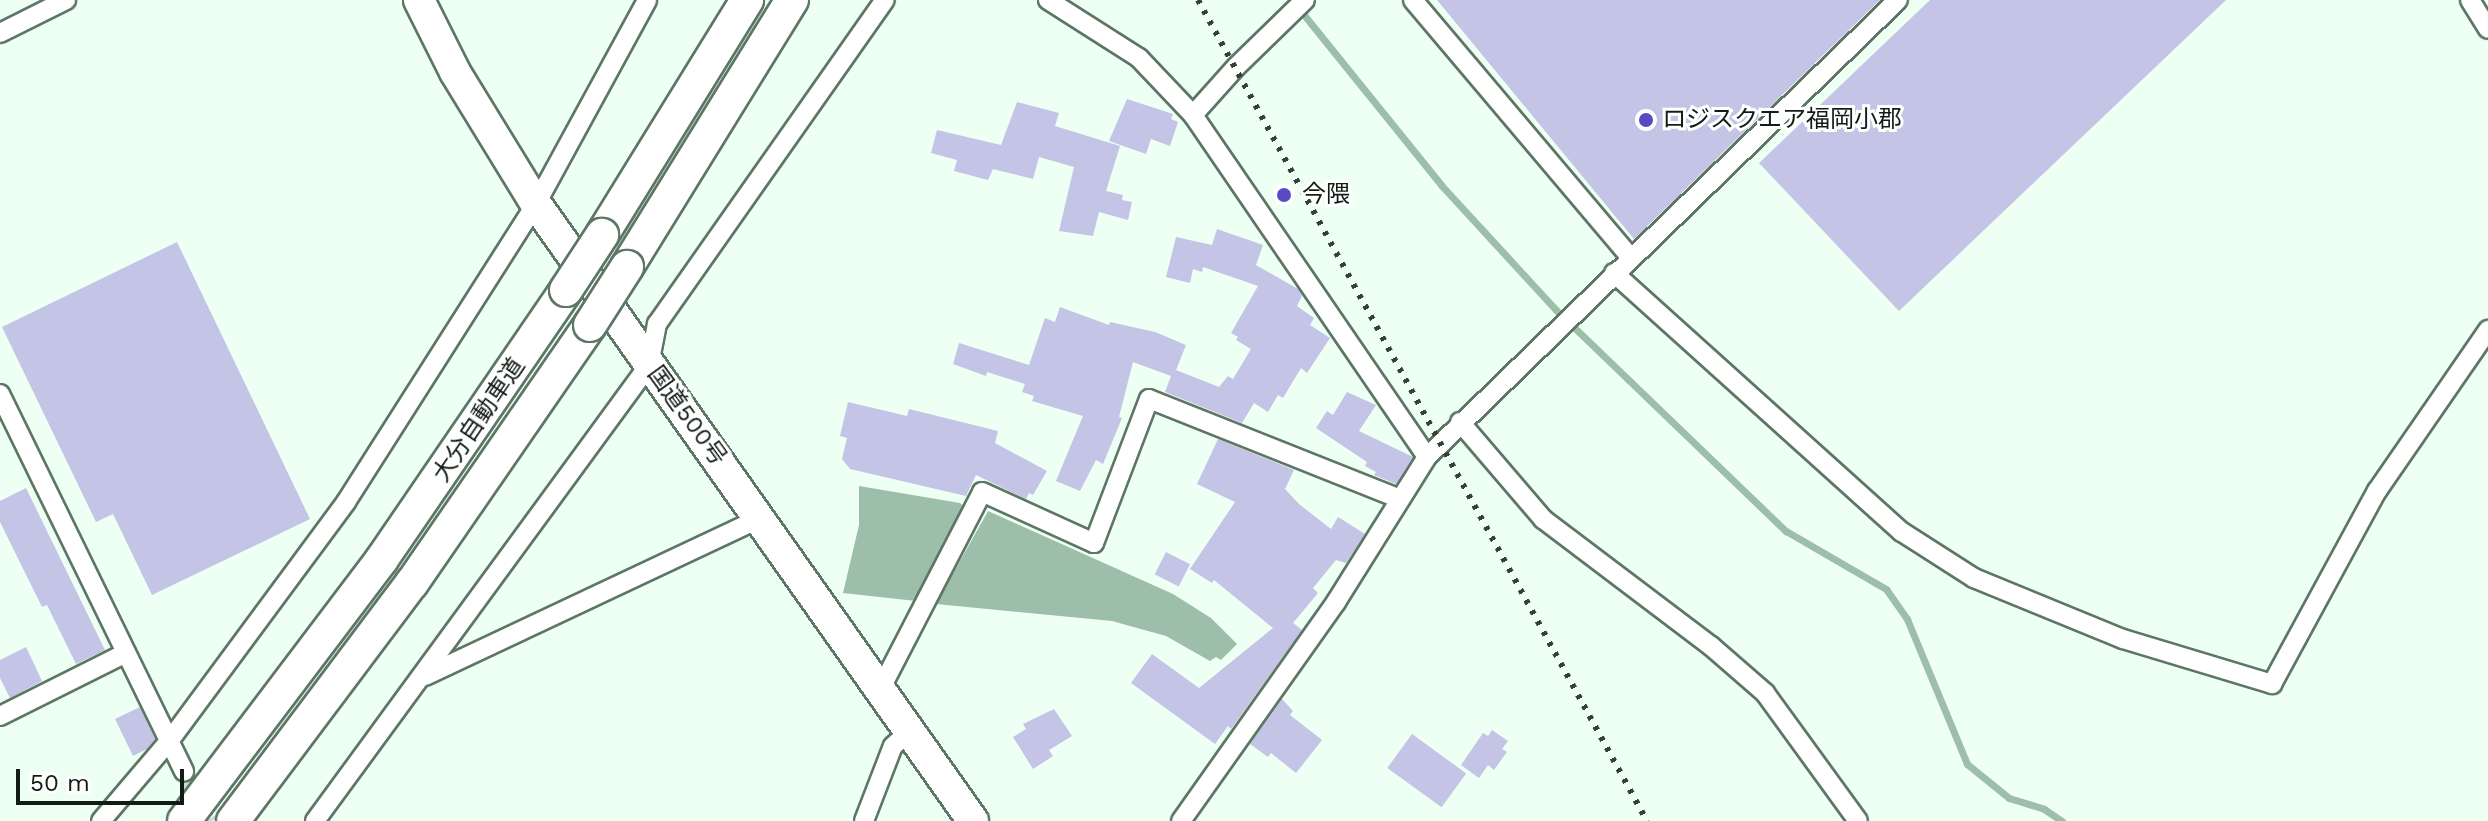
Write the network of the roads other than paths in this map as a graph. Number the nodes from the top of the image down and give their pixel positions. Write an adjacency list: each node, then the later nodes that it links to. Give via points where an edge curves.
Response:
1 (66, 0): 14 (street)
2 (419, 0): 17 (highway, 国道500号, via 455,72)
3 (647, 0): 17 (street)
4 (736, 0): 16 (highway)
5 (747, 0): 16 (highway, 大分自動車道)
6 (792, 0): 36 (highway, 大分自動車道, bridge, via 590,325 412,583)
7 (885, 0): 21 (street, via 657,324)
8 (1048, 0): 15 (street, via 1139,58)
9 (1305, 0): 15 (street)
10 (1413, 0): 18 (street)
11 (1898, 0): 18 (street)
12 (2470, 0): 13 (street)
13 (2488, 29)
14 (0, 33)
15 (1193, 115): 24 (street)
16 (656, 150): 35 (highway, 大分自動車道, bridge, via 382,559)
17 (536, 204): 21 (highway, 国道500号); 32 (street, via 346,502)
18 (1630, 257): 19 (street)
19 (1614, 273): 20 (street, via 1902,532 1974,578 2123,639 2272,684 2377,491); 23 (street)
20 (2488, 330)
21 (649, 365): 26 (highway, 国道500号); 28 (street)
22 (0, 394): 27 (street)
23 (1460, 422): 24 (street); 41 (street, via 1543,519 1765,693)
24 (1427, 457): 25 (street)
25 (1400, 499): 29 (street, via 1149,399 1094,543 982,492); 40 (street, via 1336,602)
26 (758, 519): 28 (street); 29 (highway, 国道500号)
27 (126, 653): 30 (street); 32 (street)
28 (423, 677): 37 (street)
29 (881, 688): 31 (highway, 国道500号)
30 (0, 716)
31 (910, 731): 38 (street, via 893,746); 39 (highway, 国道500号)
32 (170, 740): 33 (street); 34 (street)
33 (184, 771)
34 (101, 821)
35 (184, 821)
36 (233, 821)
37 (315, 821)
38 (864, 821)
39 (973, 821)
40 (1181, 821)
41 (1858, 821)

